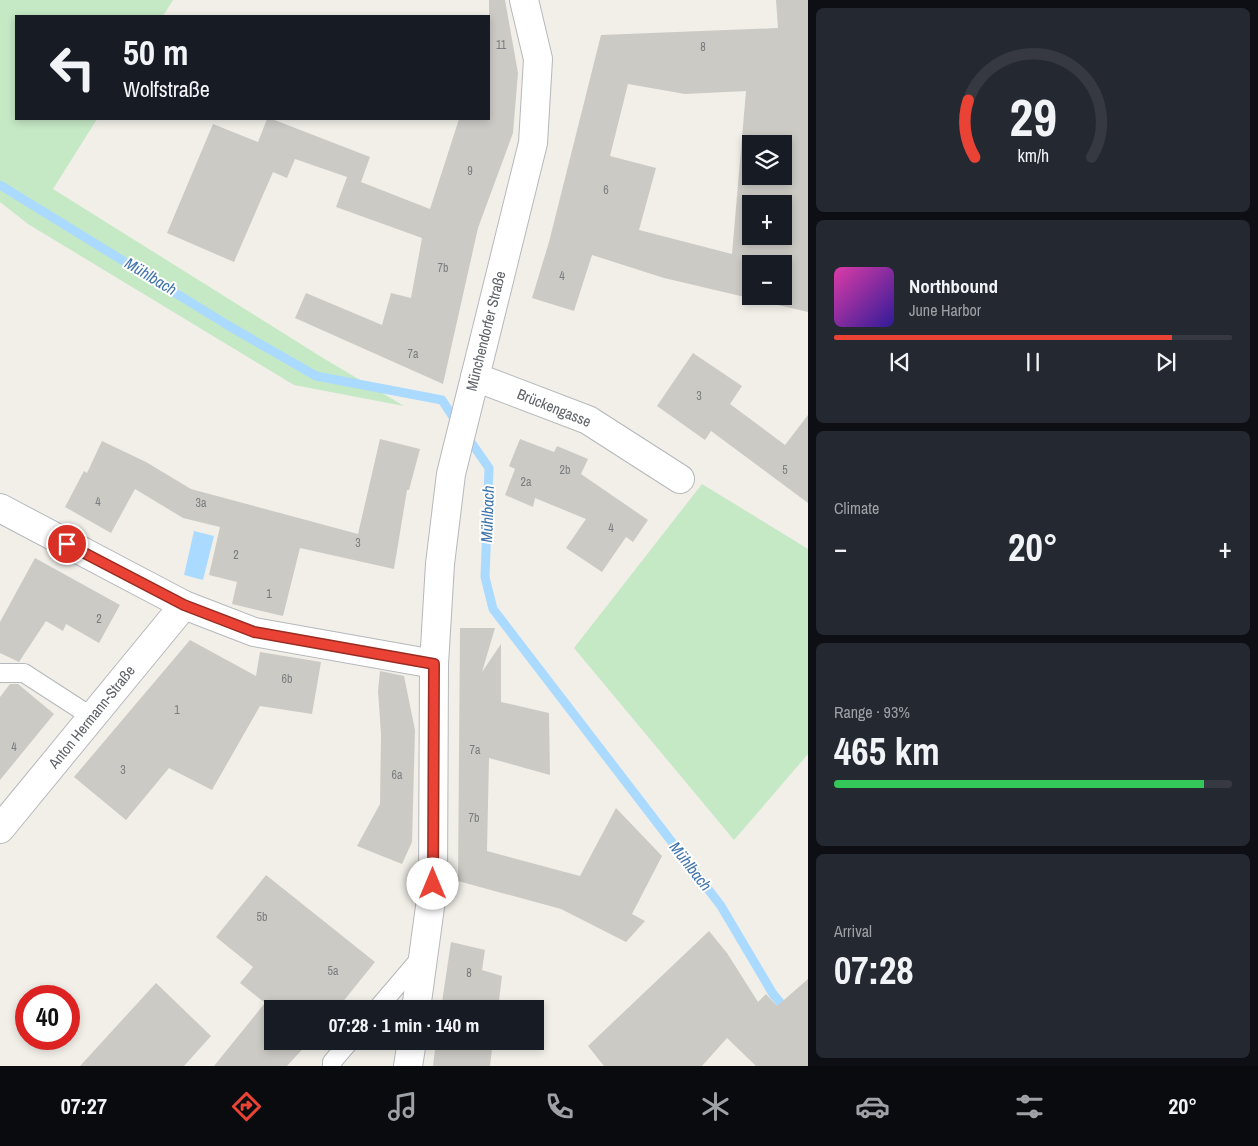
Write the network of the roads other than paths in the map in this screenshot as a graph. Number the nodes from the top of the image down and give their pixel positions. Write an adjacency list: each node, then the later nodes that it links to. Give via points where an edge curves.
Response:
1 (524, 0): 2 (street, Münchendorfer Straße, via 538,59 533,143)
2 (475, 377): 3 (street, Brückengasse, via 588,420); 6 (street, Münchendorfer Straße, via 451,474 440,564)
3 (680, 479)
4 (0, 508): 5 (street)
5 (184, 605): 6 (street, via 254,632); 8 (street, Anton Hermann-Straße)
6 (434, 664): 10 (street, Münchendorfer Straße, via 433,884)
7 (0, 673): 8 (lane, via 24,673)
8 (92, 717): 9 (street, Anton Hermann-Straße)
9 (0, 829)
10 (423, 954): 11 (lane); 12 (street, Münchendorfer Straße)
11 (385, 1000)
12 (417, 1000)
13 (342, 1050): 15 (lane)
14 (411, 1050): 16 (street)
15 (332, 1066)
16 (408, 1066)

